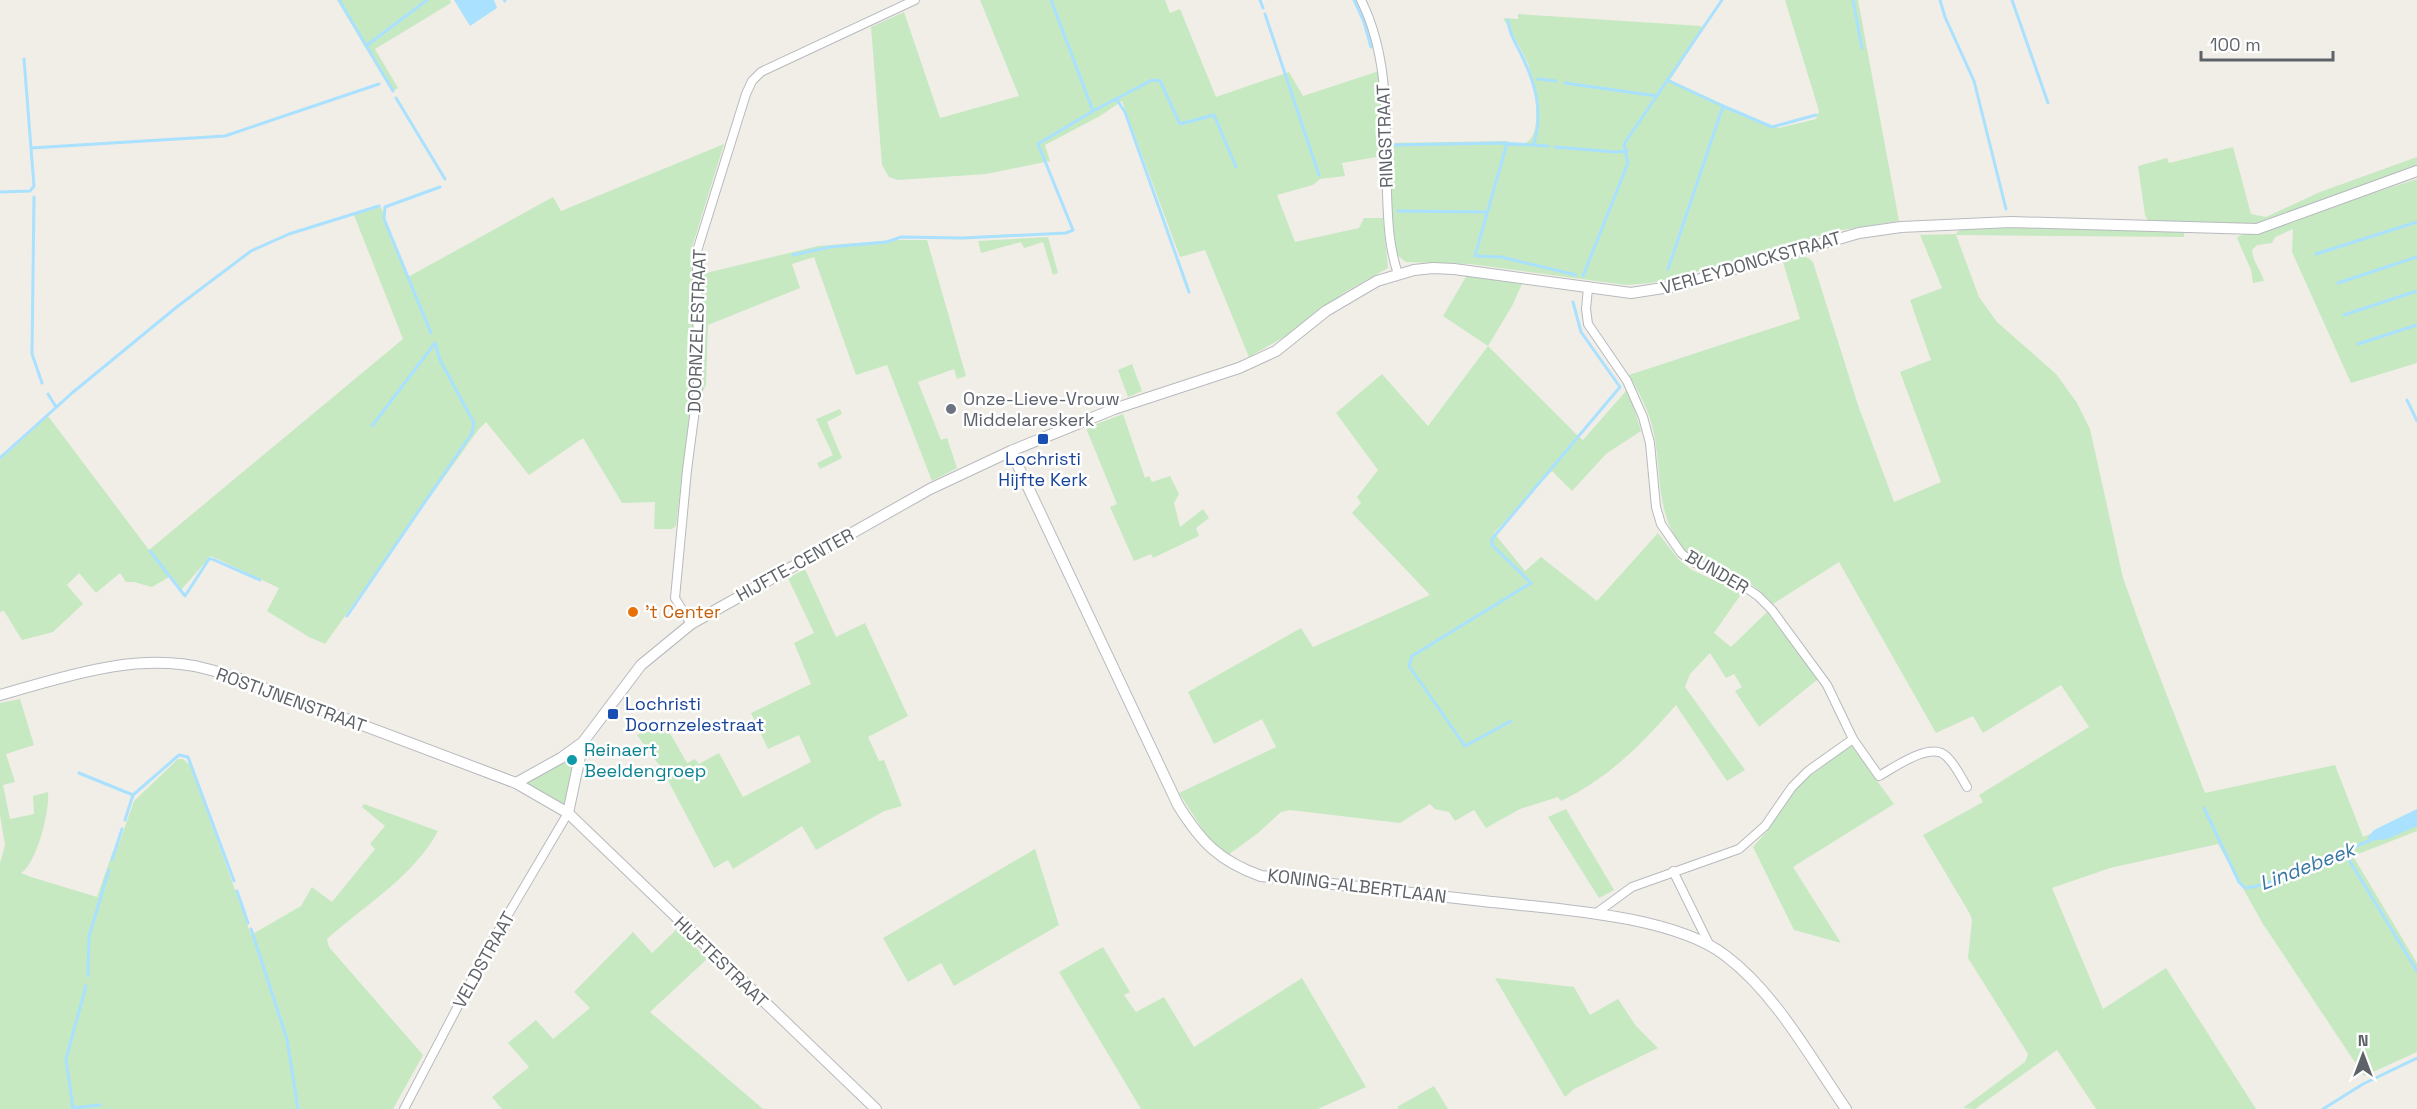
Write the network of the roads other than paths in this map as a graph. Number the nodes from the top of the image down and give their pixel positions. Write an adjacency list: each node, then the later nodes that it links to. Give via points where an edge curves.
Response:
1 (915, 0): 7 (street, DOORNZELESTRAAT, via 761,72 746,94 697,251 698,386 675,598)
2 (1361, 0): 4 (street, RINGSTRAAT, via 1383,69 1388,239)
3 (2417, 171): 5 (street, VERLEYDONCKSTRAAT, via 2256,229 2011,222 1901,227 1859,233 1657,290 1631,293)
4 (1398, 274): 5 (street, VERLEYDONCKSTRAAT, via 1454,269); 6 (street, VERLEYDONCKSTRAAT, via 1345,298 1276,351 1239,368 1114,409)
5 (1588, 288): 9 (street, BUNDER, via 1588,324 1628,381 1643,417 1661,524 1681,553 1742,585 1773,610 1827,686)
6 (1011, 451): 7 (street, HIJFTE-CENTER, via 930,489); 15 (street, KONING-ALBERTLAAN, via 1178,805 1209,848 1236,867 1262,876)
7 (691, 624): 10 (street, HIJFTE-CENTER, via 641,665)
8 (0, 695): 11 (street, ROSTIJNENSTRAAT, via 93,669 171,663 206,668)
9 (1852, 739): 12 (street, BUNDER, via 1879,776 1927,750 1940,751); 14 (street, via 1808,771 1745,845 1722,857)
10 (583, 742): 11 (street, HIJFTE-CENTER); 13 (street, HIJFTE-CENTER)
11 (516, 783): 13 (street, ROSTIJNENSTRAAT)
12 (1967, 787)
13 (568, 813): 17 (street, VELDSTRAAT, via 490,945); 18 (street, HIJFTESTRAAT)
14 (1673, 871): 15 (street, via 1632,887); 16 (street)
15 (1595, 914): 16 (street, KONING-ALBERTLAAN, via 1664,928)
16 (1708, 944): 19 (street, KONING-ALBERTLAAN, via 1766,994)
17 (404, 1109)
18 (876, 1109)
19 (1846, 1109)

